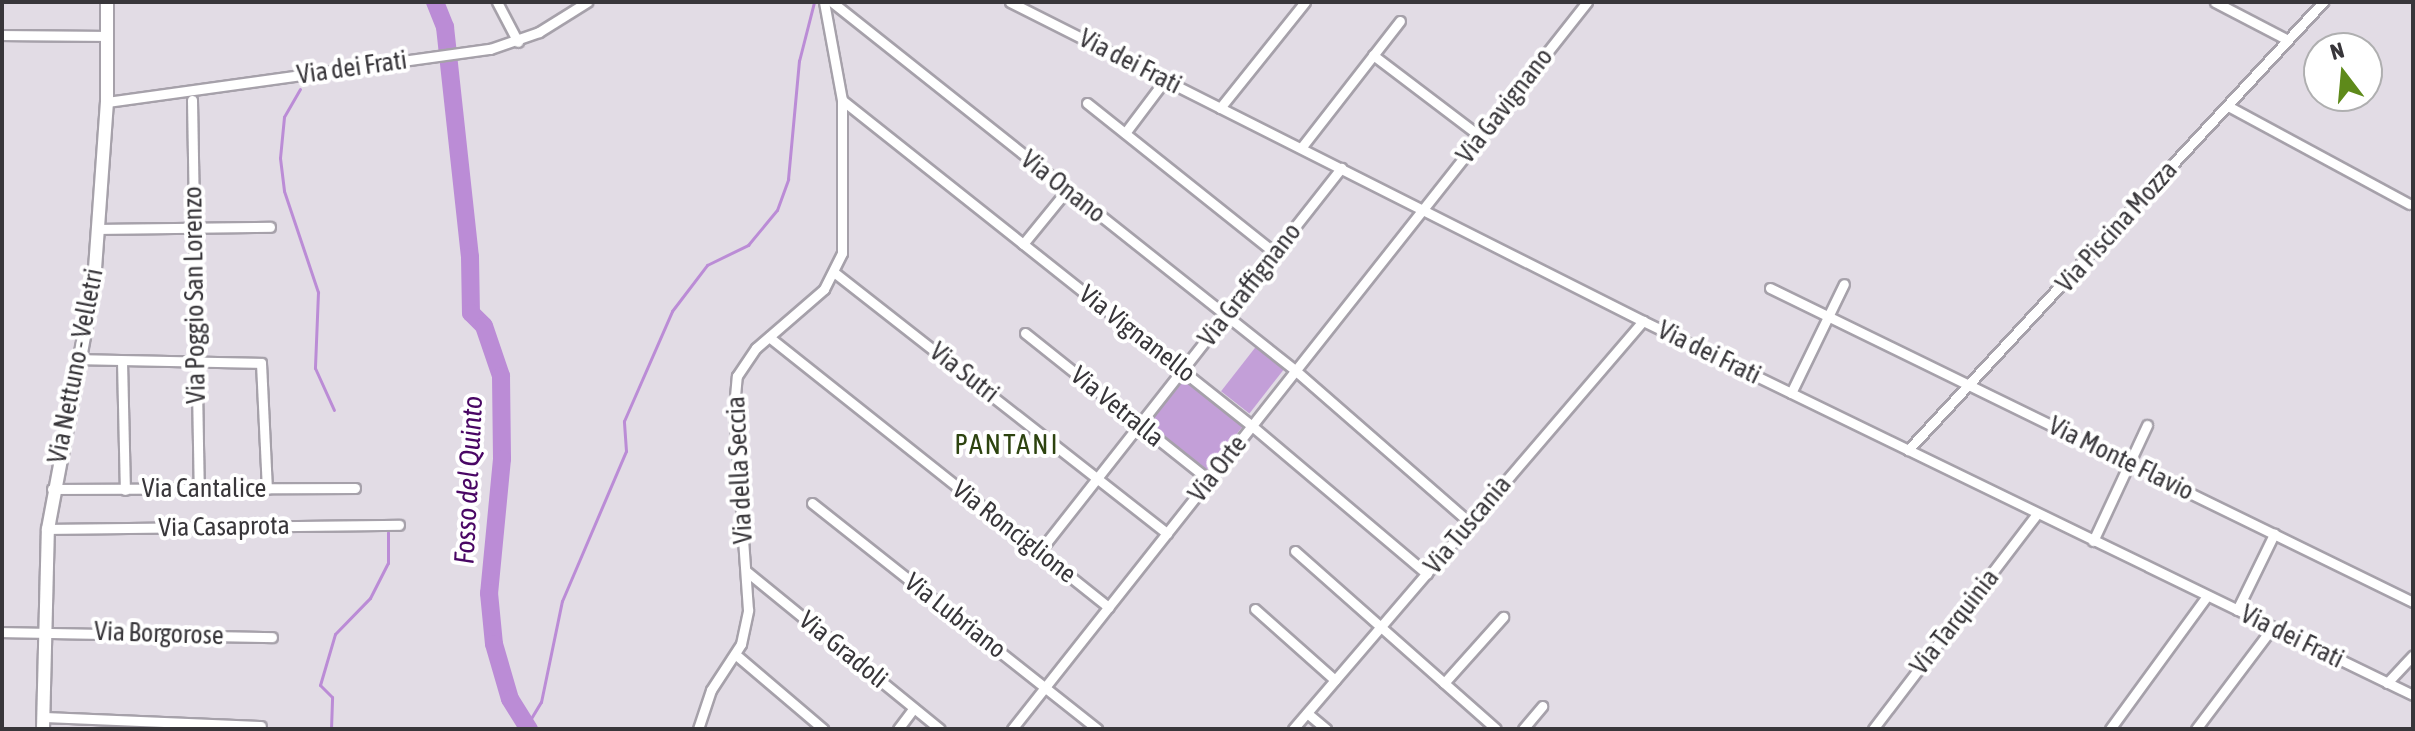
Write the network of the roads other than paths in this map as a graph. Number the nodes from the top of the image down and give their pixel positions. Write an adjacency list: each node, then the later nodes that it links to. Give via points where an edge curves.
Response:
1 (107, 2): 13 (main road, Via Nettuno - Velletri)
2 (497, 2): 15 (street)
3 (587, 2): 15 (street, Via dei Frati)
4 (824, 2): 19 (street, Via della Seccia)
5 (832, 2): 28 (street, Via Onano)
6 (1010, 2): 17 (street, Via dei Frati)
7 (1305, 2): 23 (street)
8 (1587, 2): 25 (street, Via Gavignano)
9 (2215, 2): 14 (street)
10 (2323, 2): 14 (street, Via Piscina Mozza)
11 (1400, 21): 16 (street)
12 (2, 35): 13 (street)
13 (107, 36): 20 (main road, Via Nettuno - Velletri)
14 (2288, 40): 22 (street, Via Piscina Mozza)
15 (518, 42): 20 (street, Via dei Frati)
16 (1373, 55): 25 (street); 26 (street)
17 (1165, 80): 23 (street, Via dei Frati); 24 (street)
18 (192, 100): 32 (street, Via Poggio San Lorenzo)
19 (842, 100): 34 (street, Via Vignanello); 36 (street, Via della Seccia, via 842,247)
20 (107, 102): 33 (main road, Via Nettuno - Velletri)
21 (1087, 103): 24 (street)
22 (2228, 106): 29 (street); 49 (street, Via Piscina Mozza)
23 (1220, 108): 26 (street, Via dei Frati)
24 (1125, 133): 35 (street)
25 (1481, 137): 30 (street, Via Gavignano)
26 (1301, 148): 27 (street, Via dei Frati)
27 (1341, 168): 30 (street, Via dei Frati); 35 (street, Via Graffignano)
28 (1067, 190): 34 (street); 39 (street, Via Onano)
29 (2409, 204)
30 (1423, 209): 41 (street, Via dei Frati); 48 (street, Via Orte)
31 (270, 227): 32 (street)
32 (194, 228): 33 (street); 46 (street, Via Poggio San Lorenzo)
33 (99, 229): 44 (main road, Via Nettuno - Velletri, via 87,337)
34 (1023, 244): 47 (street, Via Vignanello)
35 (1275, 253): 39 (street, Via Graffignano)
36 (835, 273): 43 (street, Via della Seccia, via 815,299); 56 (street, Via Sutri)
37 (1844, 284): 40 (street)
38 (1770, 288): 40 (street, Via Monte Flavio)
39 (1226, 314): 47 (street, Via Graffignano); 48 (street, Via Onano)
40 (1828, 317): 49 (street, Via Monte Flavio); 50 (street)
41 (1643, 321): 50 (street, Via dei Frati); 65 (street, Via Tuscania)
42 (1025, 333): 51 (street, Via Vetralla)
43 (769, 337): 72 (street, Via Ronciglione); 73 (street, Via della Seccia, via 745,362 734,390)
44 (77, 359): 45 (street); 59 (main road, Via Nettuno - Velletri)
45 (122, 361): 46 (street); 62 (street)
46 (196, 361): 60 (street, Via Poggio San Lorenzo); 61 (street, via 253,360 263,365)
47 (1182, 370): 51 (street, Via Graffignano); 53 (street, Via Vignanello)
48 (1296, 371): 53 (street, Via Orte); 65 (street, Via Onano)
49 (1971, 386): 54 (street, Via Piscina Mozza); 55 (street, Via Monte Flavio)
50 (1791, 393): 54 (street, Via dei Frati)
51 (1139, 425): 56 (street, Via Graffignano); 57 (street, Via Vetralla)
52 (2147, 425): 55 (street)
53 (1252, 426): 57 (street, Via Orte); 74 (street, Via Vignanello)
54 (1908, 450): 64 (street, Via dei Frati)
55 (2129, 463): 69 (street, Via Monte Flavio); 70 (street)
56 (1097, 478): 68 (street, Via Sutri); 72 (street, Via Graffignano)
57 (1209, 480): 68 (street, Via Orte)
58 (355, 488): 61 (street, Via Cantalice)
59 (52, 489): 62 (street, Via Cantalice); 67 (main road, Via Nettuno - Velletri)
60 (199, 489): 61 (street, Via Cantalice); 62 (street, Via Cantalice)
61 (267, 489)
62 (125, 490)
63 (812, 503): 91 (street, Via Lubriano)
64 (2037, 514): 70 (street, Via dei Frati); 108 (street, Via Tarquinia)
65 (1470, 523): 74 (street, Via Tuscania)
66 (399, 525): 67 (street, Via Casaprota)
67 (48, 529): 83 (main road, Via Nettuno - Velletri)
68 (1167, 533): 77 (street, Via Orte)
69 (2274, 534): 76 (street, Via Monte Flavio); 79 (street)
70 (2093, 541): 75 (street, Via dei Frati)
71 (1295, 551): 81 (street)
72 (1039, 552): 77 (street, Via Ronciglione)
73 (746, 571): 86 (street, Via della Seccia, via 748,610); 94 (street, Via Gradoli)
74 (1427, 574): 81 (street, Via Tuscania)
75 (2207, 596): 79 (street, Via dei Frati); 109 (street)
76 (2413, 602)
77 (1109, 607): 91 (street, Via Orte)
78 (1255, 609): 88 (street)
79 (2237, 610): 82 (street, Via dei Frati)
80 (1503, 617): 89 (street)
81 (1381, 627): 88 (street, Via Tuscania); 89 (street)
82 (2273, 627): 90 (street, Via dei Frati); 110 (street)
83 (45, 631): 84 (street, Via Borgorose); 85 (street, Via Borgorose); 96 (main road, Via Nettuno - Velletri)
84 (2, 632)
85 (272, 637)
86 (735, 654): 98 (street, Via della Seccia, via 711,690); 99 (street)
87 (2413, 655): 90 (street)
88 (1335, 680): 95 (street, Via Tuscania)
89 (1444, 683): 106 (street)
90 (2387, 683): 92 (street, Via dei Frati)
91 (1045, 688): 102 (street, Via Orte); 103 (street, Via Lubriano)
92 (2413, 695)
93 (1542, 706): 107 (street)
94 (914, 708): 100 (street); 101 (street, Via Gradoli)
95 (1307, 713): 104 (street, Via Tuscania); 105 (street)
96 (43, 723): 97 (street)
97 (261, 726)
98 (698, 729)
99 (823, 729)
100 (898, 729)
101 (940, 729)
102 (1012, 729)
103 (1097, 729)
104 (1293, 729)
105 (1326, 729)
106 (1496, 729)
107 (1523, 729)
108 (1873, 729)
109 (2110, 729)
110 (2196, 729)

